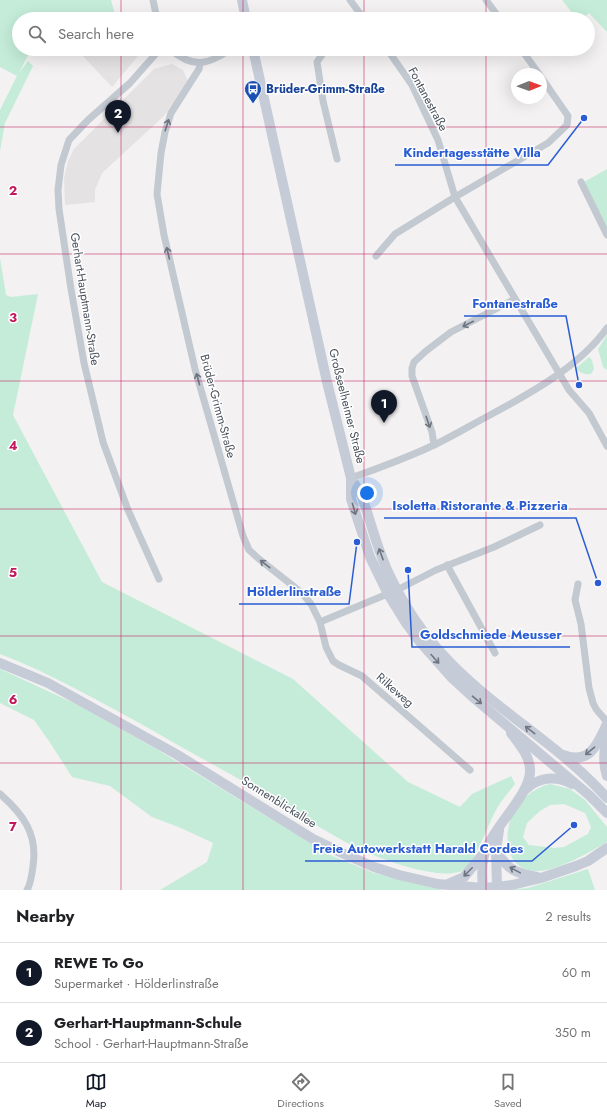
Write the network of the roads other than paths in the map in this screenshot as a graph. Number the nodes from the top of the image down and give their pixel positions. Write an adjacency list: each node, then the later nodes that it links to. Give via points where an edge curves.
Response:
1 (153, 0): 5 (street)
2 (242, 0): 6 (main road)
3 (350, 0): 7 (street)
4 (486, 0): 8 (street)
5 (156, 12)
6 (245, 12)
7 (357, 12)
8 (495, 12)
9 (154, 56): 32 (street, Gerhart-Hauptmann-Straße, via 130,83 69,140 61,165 58,190 84,363 103,442 128,510)
10 (179, 56): 16 (street)
11 (221, 56): 16 (street)
12 (255, 56): 29 (main road, Großseelheimer Straße, via 325,376)
13 (321, 56): 19 (street, via 317,62 323,101)
14 (392, 56): 21 (street, Fontanestraße, via 412,85 438,140)
15 (526, 56): 17 (street)
16 (200, 64): 35 (street, Brüder-Grimm-Straße, one-way to 16, via 302,593 259,559 246,544 197,376 164,235 157,194 165,132 171,113)
17 (535, 68)
18 (547, 85): 21 (street, via 566,112 567,125 548,143)
19 (337, 159)
20 (581, 182): 22 (street)
21 (455, 197): 23 (street, via 396,234); 24 (street, Fontanestraße)
22 (607, 236)
23 (376, 256)
24 (515, 299): 26 (street, Fontanestraße); 27 (street, one-way to 27, via 452,332 414,362 412,376 432,432)
25 (607, 328): 26 (street, via 591,347)
26 (559, 372): 27 (street, via 514,402); 28 (street, Fontanestraße, via 569,390 589,413)
27 (434, 445): 29 (street)
28 (607, 446)
29 (352, 478): 34 (main road, Großseelheimer Straße, via 351,499 358,525 370,557)
30 (540, 525): 31 (street, via 494,547)
31 (446, 565): 34 (street); 36 (street)
32 (159, 579)
33 (578, 584): 39 (street, via 574,600 581,624 589,688 596,709)
34 (392, 592): 35 (street); 38 (main road, Großseelheimer Straße, one-way to 38, via 406,623 420,642 475,699); 41 (main road, one-way to 34, via 463,676)
35 (320, 622): 42 (street, Rilkeweg, via 326,647 333,661 362,676)
36 (495, 653)
37 (0, 663): 54 (main road, Sonnenblickallee, via 48,683 176,754 314,839 342,853 399,875)
38 (504, 722): 44 (main road, via 529,763 530,778); 46 (main road)
39 (607, 723): 41 (main road, one-way to 41, via 597,745 587,755 579,758)
40 (607, 732): 43 (main road, via 604,767)
41 (561, 755): 47 (main road)
42 (470, 770)
43 (607, 776)
44 (524, 790): 46 (main road, via 536,781 557,778); 49 (main road)
45 (0, 794): 57 (street, via 23,817 33,838 34,862)
46 (589, 795): 48 (main road)
47 (607, 798)
48 (607, 814)
49 (500, 826): 51 (main road); 52 (main road)
50 (607, 848): 53 (main road, Sonnenblickallee, via 588,861)
51 (496, 851): 53 (main road, one-way to 51, via 517,872 504,864); 55 (main road)
52 (484, 853): 54 (main road, one-way to 54, via 464,877); 56 (main road)
53 (541, 878): 55 (main road, Sonnenblickallee)
54 (446, 885): 56 (main road, Sonnenblickallee)
55 (497, 887): 56 (main road, Sonnenblickallee)
56 (483, 888)
57 (27, 890)

